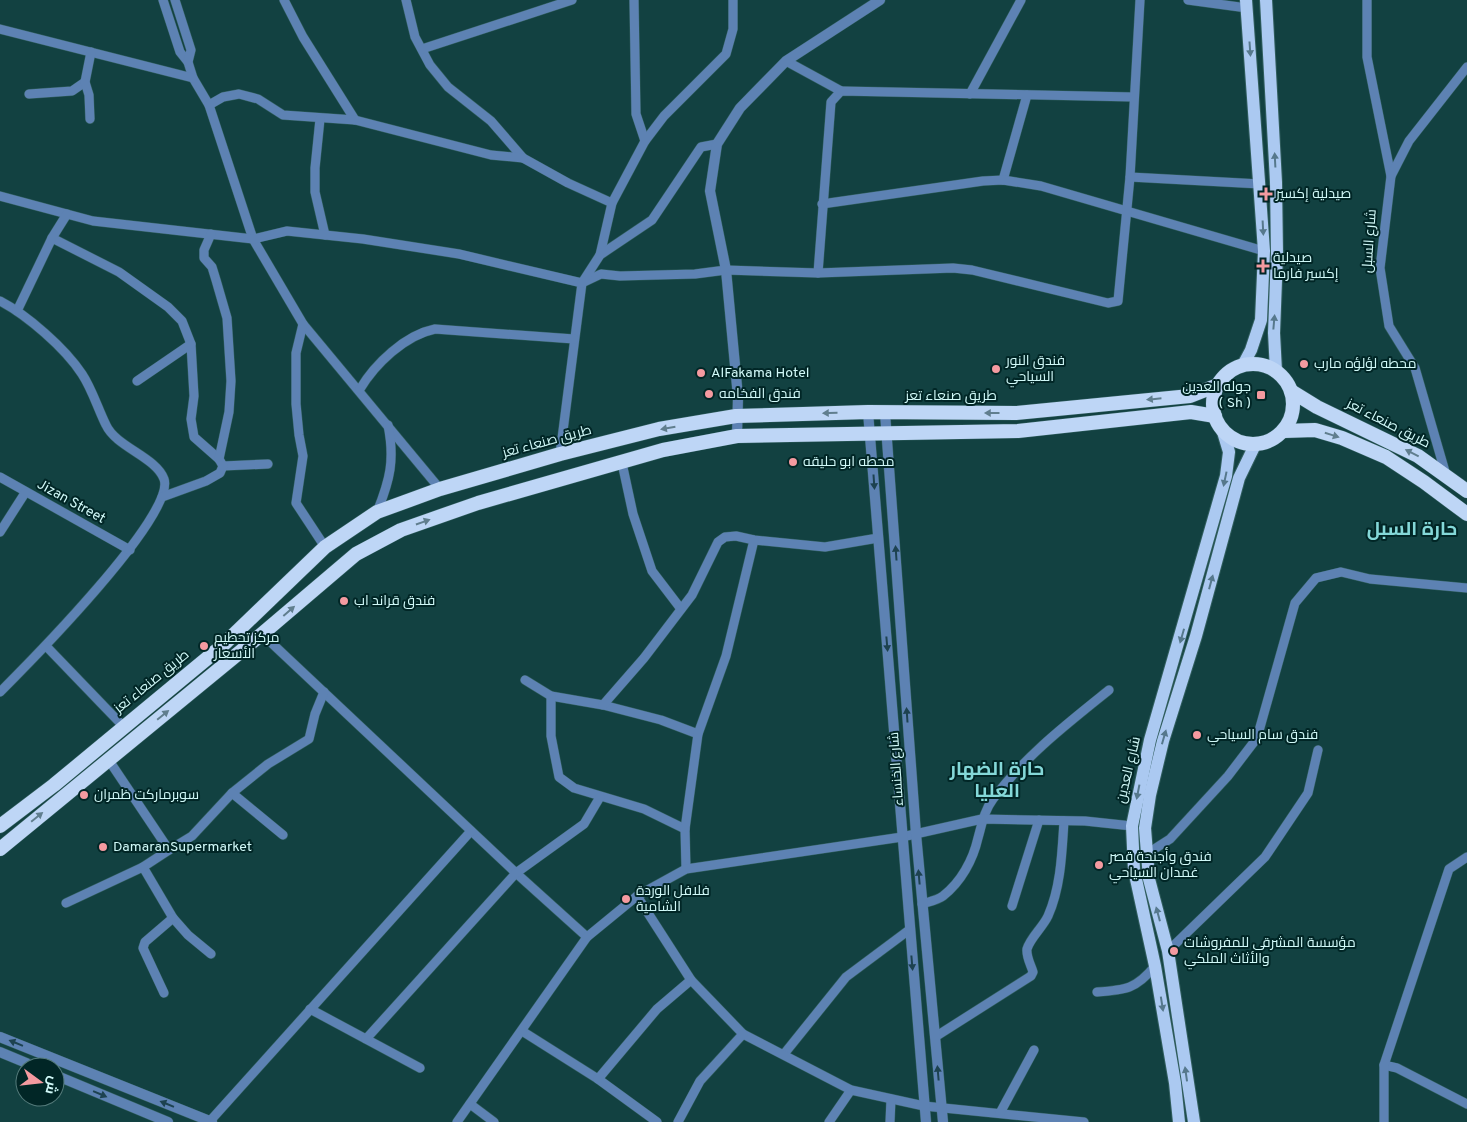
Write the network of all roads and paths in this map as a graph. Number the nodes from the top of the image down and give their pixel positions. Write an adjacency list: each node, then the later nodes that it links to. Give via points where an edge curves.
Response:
1 (163, 0): 18 (street, via 180,52)
2 (175, 0): 18 (street, via 191,50)
3 (284, 0): 31 (street, via 308,46)
4 (406, 0): 16 (street, via 415,38)
5 (634, 0): 32 (street, via 636,114)
6 (733, 0): 32 (street, via 733,29 726,54 664,116)
7 (880, 0): 19 (street)
8 (1020, 0): 25 (street)
9 (1140, 0): 27 (street)
10 (1188, 0): 14 (street)
11 (1266, 0): 59 (main road, one-way to 11, via 1276,200)
12 (1367, 0): 35 (street, شارع السبل, via 1367,57)
13 (568, 1): 16 (street)
14 (1246, 4): 38 (main road, one-way to 38)
15 (0, 29): 17 (street)
16 (422, 50): 34 (street, via 448,86 491,121)
17 (91, 52): 21 (street); 22 (street)
18 (188, 62): 21 (street)
19 (786, 62): 23 (street); 33 (street, via 740,108)
20 (1467, 67): 35 (street, via 1409,141)
21 (193, 78): 28 (street)
22 (85, 82): 24 (street, via 72,91); 29 (street)
23 (841, 91): 25 (street); 41 (street, via 831,102)
24 (29, 94)
25 (970, 94): 26 (street)
26 (1027, 95): 27 (street); 37 (street)
27 (1134, 97): 36 (street)
28 (209, 105): 30 (street, via 222,97 238,94 258,99 282,115); 47 (street)
29 (90, 119)
30 (320, 119): 31 (street); 45 (street, via 314,168 315,192)
31 (355, 120): 34 (street, via 491,155)
32 (645, 142): 40 (street)
33 (717, 144): 49 (street, via 701,148 652,220); 50 (street, via 710,191)
34 (523, 158): 40 (street)
35 (1391, 176): 79 (street, شارع السبل, via 1380,268 1389,326 1415,368)
36 (1130, 177): 38 (street); 42 (street)
37 (1004, 180): 41 (street); 42 (street, via 1041,186)
38 (1260, 184): 48 (main road, one-way to 48)
39 (0, 196): 43 (street)
40 (612, 203): 49 (street)
41 (822, 204): 51 (street)
42 (1127, 210): 48 (street); 51 (street, via 1118,301 1108,303 953,268)
43 (67, 214): 44 (street, via 93,221); 46 (street)
44 (211, 234): 47 (street); 76 (street, via 204,258 212,267 227,318 231,381)
45 (325, 235): 47 (street, via 287,231); 52 (street, via 459,254)
46 (52, 238): 54 (street); 57 (street, via 119,272 168,307 182,321)
47 (253, 239): 55 (street)
48 (1264, 251): 58 (main road, via 1261,320)
49 (600, 255): 52 (street)
50 (726, 270): 51 (street); 52 (street, via 695,274 601,274); 66 (street, via 738,397)
51 (818, 273)
52 (582, 283): 56 (street)
53 (0, 301): 54 (street)
54 (17, 312): 85 (street, via 36,325 82,374 107,429 158,469 164,480)
55 (303, 324): 62 (street); 92 (street, via 296,353 298,420 304,456 296,503)
56 (574, 339): 62 (street, via 426,331 413,337 378,365); 75 (street)
57 (191, 344): 60 (street); 76 (street, via 194,437)
58 (1243, 365): 59 (highway, via 1260,365); 61 (highway, via 1224,376)
59 (1276, 371): 63 (highway)
60 (137, 381)
61 (1218, 385): 65 (highway, طريق صنعاء تعز, one-way to 65, via 1190,396 1016,413); 67 (highway, via 1214,400)
62 (360, 389): 68 (street)
63 (1291, 391): 69 (highway, via 1294,403); 79 (highway, طريق صنعاء تعز, one-way to 63, via 1418,456)
64 (868, 412): 65 (highway, طريق صنعاء تعز); 66 (highway, طريق صنعاء تعز, one-way to 66); 71 (street, شارع الخنساء)
65 (885, 413): 72 (street, شارع الخنساء)
66 (736, 416): 73 (street); 75 (highway, طريق صنعاء تعز, one-way to 75, via 659,429)
67 (1215, 416): 70 (highway); 72 (highway, via 1191,412 1018,431)
68 (388, 424): 82 (street); 87 (street, via 392,461)
69 (1284, 431): 74 (highway, via 1276,438); 88 (highway, one-way to 88, via 1315,430 1386,457)
70 (1223, 432): 74 (highway, via 1238,442); 114 (main road, شارع العدين, one-way to 114, via 1229,452 1226,476 1150,740)
71 (870, 433): 72 (highway); 73 (highway); 90 (street, شارع الخنساء, one-way to 90)
72 (887, 433): 117 (street, شارع الخنساء, one-way to 72)
73 (737, 436): 77 (highway, via 663,450)
74 (1255, 445): 122 (main road, شارع العدين, one-way to 74, via 1145,828 1163,741 1196,636 1239,478)
75 (560, 454): 81 (highway, طريق صنعاء تعز)
76 (221, 462): 78 (street); 85 (street, via 220,474)
77 (622, 463): 86 (highway); 95 (street, via 633,514 652,572)
78 (268, 464)
79 (1446, 475): 83 (highway, طريق صنعاء تعز)
80 (0, 477): 84 (street, Jizan Street)
81 (471, 479): 82 (highway, طريق صنعاء تعز); 86 (highway)
82 (440, 489): 87 (highway, طريق صنعاء تعز)
83 (1467, 491)
84 (25, 493): 89 (street); 93 (street, Jizan Street)
85 (162, 497): 93 (street)
86 (478, 503): 96 (highway, one-way to 86, via 356,554 401,530)
87 (376, 512): 92 (highway, طريق صنعاء تعز)
88 (1467, 514)
89 (0, 532)
90 (878, 538): 91 (street, via 825,547); 119 (street, شارع الخنساء, one-way to 119)
91 (754, 540): 95 (street, via 736,536 718,542); 105 (street, via 726,656)
92 (325, 547): 104 (highway, طريق صنعاء تعز, via 222,646)
93 (130, 550): 97 (street)
94 (1467, 588): 122 (street, via 1341,572 1316,578 1295,603 1257,738 1228,776 1170,839)
95 (681, 609): 103 (street)
96 (262, 634): 101 (street); 107 (highway, one-way to 96)
97 (46, 646): 100 (street); 104 (street)
98 (524, 680): 102 (street)
99 (1109, 690): 110 (street, via 1048,740 992,801)
100 (0, 692)
101 (324, 692): 108 (street, via 309,739 268,764); 116 (street)
102 (551, 696): 103 (street); 109 (street, via 551,736 559,777 574,788)
103 (603, 705): 105 (street, via 662,720)
104 (123, 726): 113 (highway, طريق صنعاء تعز)
105 (698, 734): 115 (street)
106 (1318, 750): 134 (street, via 1308,793 1265,857)
107 (108, 759): 120 (highway, one-way to 107); 121 (street)
108 (232, 793): 118 (street); 121 (street, via 192,836)
109 (600, 797): 115 (street, via 644,809); 126 (street, via 584,824)
110 (982, 819): 111 (street); 117 (street); 129 (street, via 972,857 960,879 942,897)
111 (1039, 820): 112 (street); 130 (street)
112 (1064, 821): 114 (street); 144 (street, via 1055,895 1048,916 1027,950 1034,972)
113 (0, 826)
114 (1132, 826): 136 (main road, شارع العدين, via 1134,870)
115 (685, 829): 125 (street)
116 (471, 831): 126 (street); 140 (street)
117 (916, 834): 119 (street); 129 (street, شارع الخنساء, one-way to 117)
118 (283, 835)
119 (902, 837): 125 (street); 132 (street, شارع الخنساء)
120 (0, 849)
121 (169, 850): 124 (street)
122 (1148, 853): 134 (main road, شارع العدين, one-way to 122, via 1149,879)
123 (1467, 858): 150 (street, via 1449,869)
124 (143, 867): 128 (street); 131 (street)
125 (686, 869): 127 (street)
126 (516, 873): 133 (street); 145 (street)
127 (636, 896): 133 (street); 137 (street)
128 (66, 903)
129 (922, 904): 144 (street, شارع الخنساء)
130 (1012, 906)
131 (172, 918): 135 (street); 139 (street, via 145,942 143,948)
132 (909, 930): 148 (street, via 846,977); 158 (street, شارع الخنساء, one-way to 158)
133 (586, 937): 141 (street)
134 (1168, 951): 173 (main road, شارع العدين, one-way to 134)
135 (211, 954)
136 (1155, 966): 138 (street, via 1138,984 1121,991); 172 (main road, شارع العدين, one-way to 172)
137 (691, 980): 142 (street); 153 (street, via 657,1008)
138 (1097, 992)
139 (164, 993)
140 (310, 1009): 145 (street); 163 (street)
141 (522, 1031): 153 (street); 156 (street)
142 (743, 1034): 148 (street); 161 (street, via 700,1081)
143 (0, 1037): 163 (street, one-way to 143)
144 (935, 1037): 159 (street, شارع الخنساء, one-way to 144)
145 (366, 1039): 151 (street)
146 (1034, 1050): 160 (street)
147 (0, 1052): 149 (street)
148 (784, 1054): 154 (street)
149 (15, 1058)
150 (1384, 1065): 157 (street, via 1397,1068); 174 (street)
151 (420, 1068)
152 (65, 1079): 162 (street, one-way to 162)
153 (598, 1079): 166 (street)
154 (851, 1090): 155 (street); 167 (street)
155 (891, 1099): 158 (street); 168 (street)
156 (470, 1104): 164 (street); 165 (street)
157 (1467, 1104)
158 (924, 1106): 159 (street); 169 (street, شارع الخنساء)
159 (941, 1108): 160 (street); 170 (street, شارع الخنساء)
160 (1000, 1114): 171 (street)
161 (681, 1121)
162 (168, 1122)
163 (211, 1122)
164 (457, 1122)
165 (494, 1122)
166 (657, 1122)
167 (829, 1122)
168 (890, 1122)
169 (926, 1122)
170 (943, 1122)
171 (1084, 1122)
172 (1179, 1122)
173 (1194, 1122)
174 (1384, 1122)

